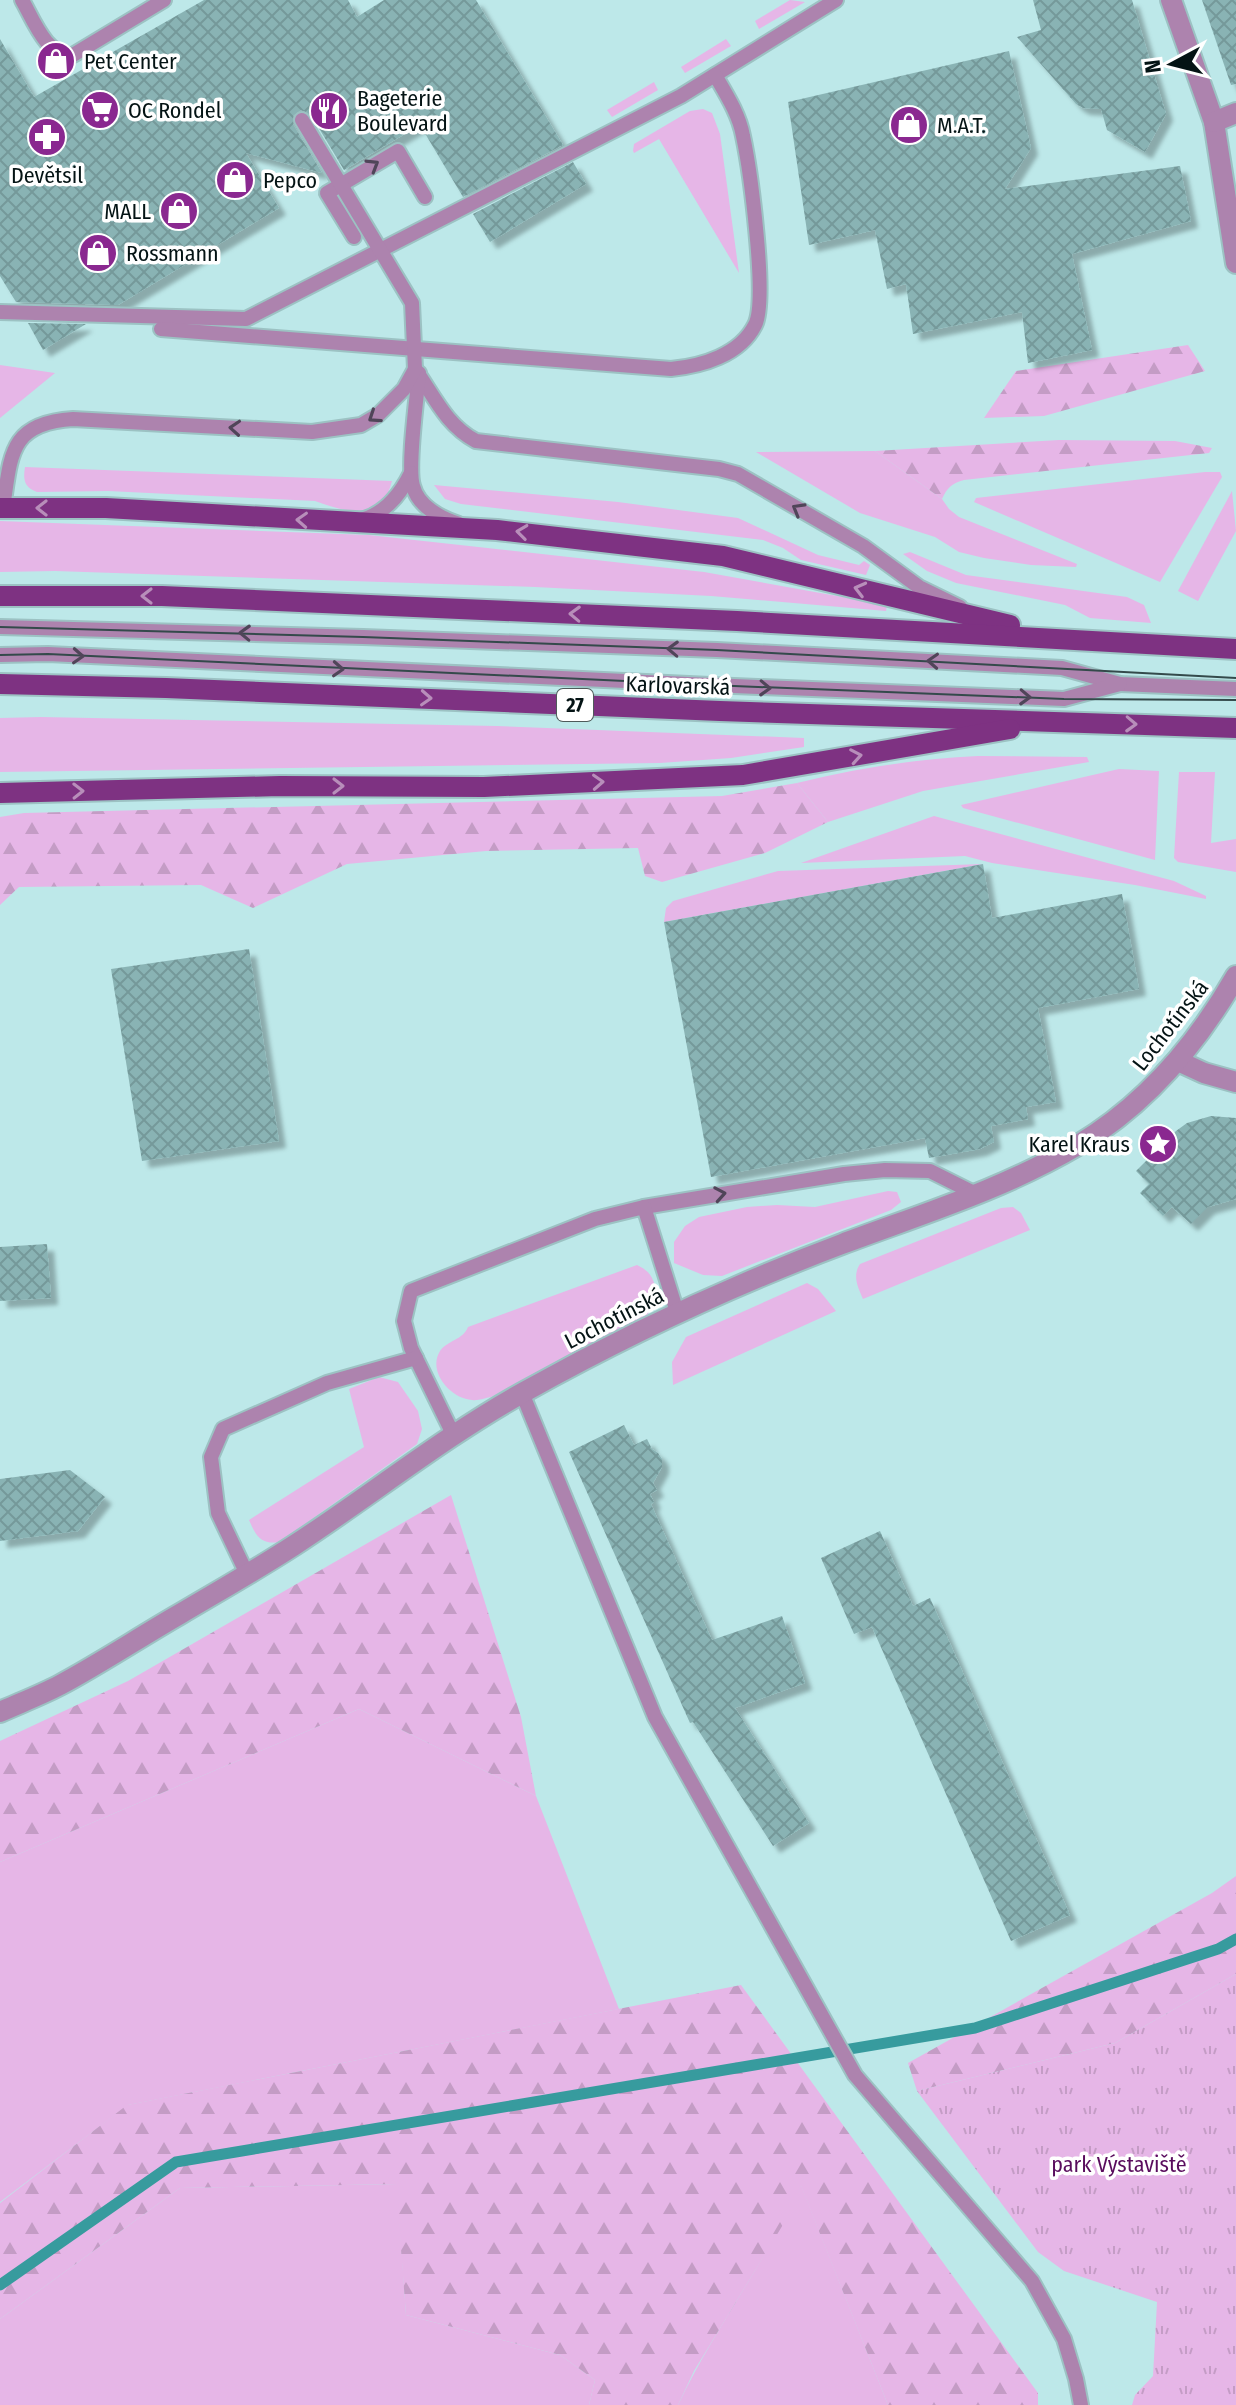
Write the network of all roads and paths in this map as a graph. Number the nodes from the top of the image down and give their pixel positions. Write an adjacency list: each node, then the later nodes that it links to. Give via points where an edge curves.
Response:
1 (22, 0): 2 (lane, via 52,49 65,56)
2 (164, 0)
3 (836, 0): 5 (lane)
4 (1171, 0): 8 (street)
5 (715, 75): 11 (lane); 15 (lane, via 743,134 761,302 756,325 742,341 718,358 671,369)
6 (1236, 113): 8 (street)
7 (302, 120): 11 (lane)
8 (1214, 122): 12 (street)
9 (425, 197): 10 (lane, one-way to 9, via 327,193 398,151)
10 (354, 237)
11 (382, 250): 13 (lane, via 246,319); 16 (lane, via 412,303)
12 (1236, 263)
13 (0, 312)
14 (161, 329): 15 (lane)
15 (420, 349): 17 (lane)
16 (415, 369): 18 (lane, one-way to 18, via 378,415 342,429 312,432 73,419 42,424 17,441); 22 (lane, one-way to 16, via 919,587 863,546 738,474 476,441 449,422)
17 (412, 473): 19 (lane, via 383,510); 20 (lane, via 414,489 430,510)
18 (1, 508): 19 (main road, one-way to 18, via 106,508)
19 (353, 522): 20 (main road)
20 (469, 528): 22 (main road, one-way to 20, via 723,556)
21 (0, 596): 24 (main road, one-way to 21, via 177,597)
22 (985, 620): 24 (main road)
23 (0, 627): 28 (lane, Karlovarská, one-way to 23, via 1062,668 733,651)
24 (1073, 638): 25 (main road)
25 (1236, 649)
26 (0, 655): 28 (lane, Karlovarská, one-way to 28, via 1064,699)
27 (0, 684): 30 (main road, Karlovarská / 27, one-way to 30)
28 (1120, 684): 29 (lane, Karlovarská)
29 (1236, 689)
30 (1053, 721): 31 (main road, Karlovarská / 27, one-way to 31); 32 (main road, one-way to 30, via 484,787 743,775)
31 (1236, 728)
32 (0, 793)
33 (1236, 976): 34 (street, Lochotínská)
34 (1178, 1061): 35 (street); 36 (street, Lochotínská, via 1147,1093 1078,1144)
35 (1236, 1082)
36 (976, 1194): 37 (lane, one-way to 36, via 885,1170 930,1171); 38 (street, Lochotínská)
37 (644, 1207): 38 (lane); 39 (lane, via 595,1219 411,1291 404,1321)
38 (677, 1312): 40 (street, Lochotínská)
39 (416, 1358): 41 (lane); 42 (lane, via 327,1383 223,1429 211,1457 218,1513)
40 (522, 1393): 41 (street, Lochotínská); 44 (lane, via 655,1717 855,2075 1032,2281 1064,2339)
41 (454, 1436): 42 (street, Lochotínská)
42 (247, 1574): 43 (street, Lochotínská, via 59,1686)
43 (0, 1712)
44 (1081, 2405)

